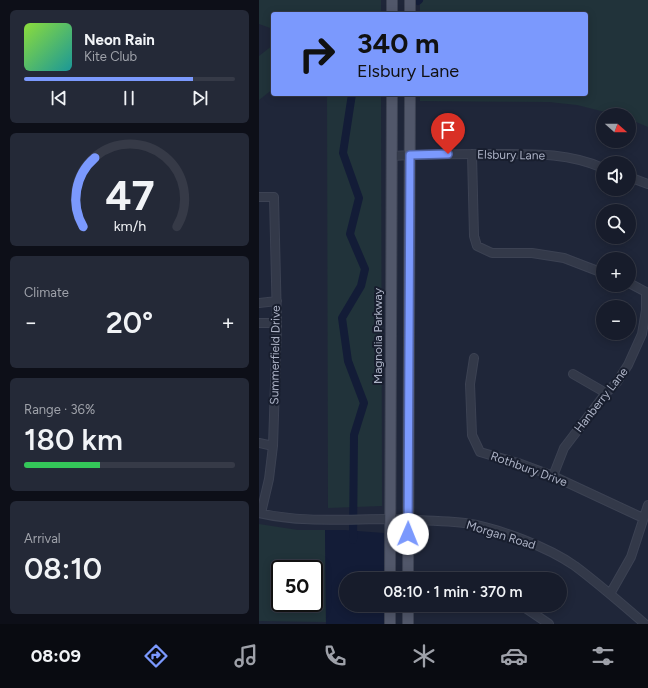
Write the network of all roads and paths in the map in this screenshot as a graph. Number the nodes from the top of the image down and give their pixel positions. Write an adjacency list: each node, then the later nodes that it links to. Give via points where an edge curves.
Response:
1 (392, 0): 3 (main road)
2 (410, 0): 4 (main road)
3 (392, 12)
4 (410, 12)
5 (392, 96): 9 (main road, Magnolia Parkway)
6 (410, 96): 8 (main road)
7 (472, 154): 8 (street, Elsbury Lane); 10 (street, Elsbury Lane, via 563,156); 14 (street, via 473,236 477,246 492,253 543,253)
8 (410, 155): 9 (street, Elsbury Lane); 15 (main road)
9 (393, 156): 16 (main road, Magnolia Parkway)
10 (596, 165)
11 (636, 180): 12 (street)
12 (648, 184)
13 (259, 197): 18 (street, Summerfield Drive, via 275,197)
14 (596, 270)
15 (409, 271): 16 (main road); 24 (main road)
16 (392, 272): 25 (main road, Magnolia Parkway)
17 (636, 287): 26 (street, Hanberry Lane, via 646,292 647,310 643,328 628,365)
18 (277, 301): 19 (street); 21 (street, Summerfield Drive)
19 (259, 303)
20 (259, 323): 21 (street)
21 (277, 323): 28 (street, Summerfield Drive)
22 (475, 358): 29 (street, Rothbury Drive, via 471,384 471,435 480,452)
23 (573, 374): 26 (street)
24 (409, 391): 25 (main road); 34 (main road)
25 (391, 392): 33 (main road, Magnolia Parkway)
26 (606, 393): 29 (street, Hanberry Lane, via 564,448)
27 (259, 443): 28 (street)
28 (273, 446): 31 (street, Summerfield Drive, via 269,480)
29 (553, 476): 32 (street, Rothbury Drive)
30 (648, 506): 32 (street)
31 (260, 513): 33 (street, Morgan Road, via 285,518)
32 (643, 518): 37 (street, via 631,557)
33 (391, 519): 34 (street, Morgan Road); 35 (main road, Magnolia Parkway)
34 (408, 520): 36 (main road); 37 (street, Morgan Road, via 466,523 512,536 542,547 574,565)
35 (390, 572)
36 (408, 572)
37 (610, 594): 45 (street, Morgan Road)
38 (390, 612): 42 (main road)
39 (408, 612): 43 (main road)
40 (529, 612): 41 (street)
41 (539, 621): 44 (street)
42 (390, 624)
43 (408, 624)
44 (549, 624)
45 (645, 624)

